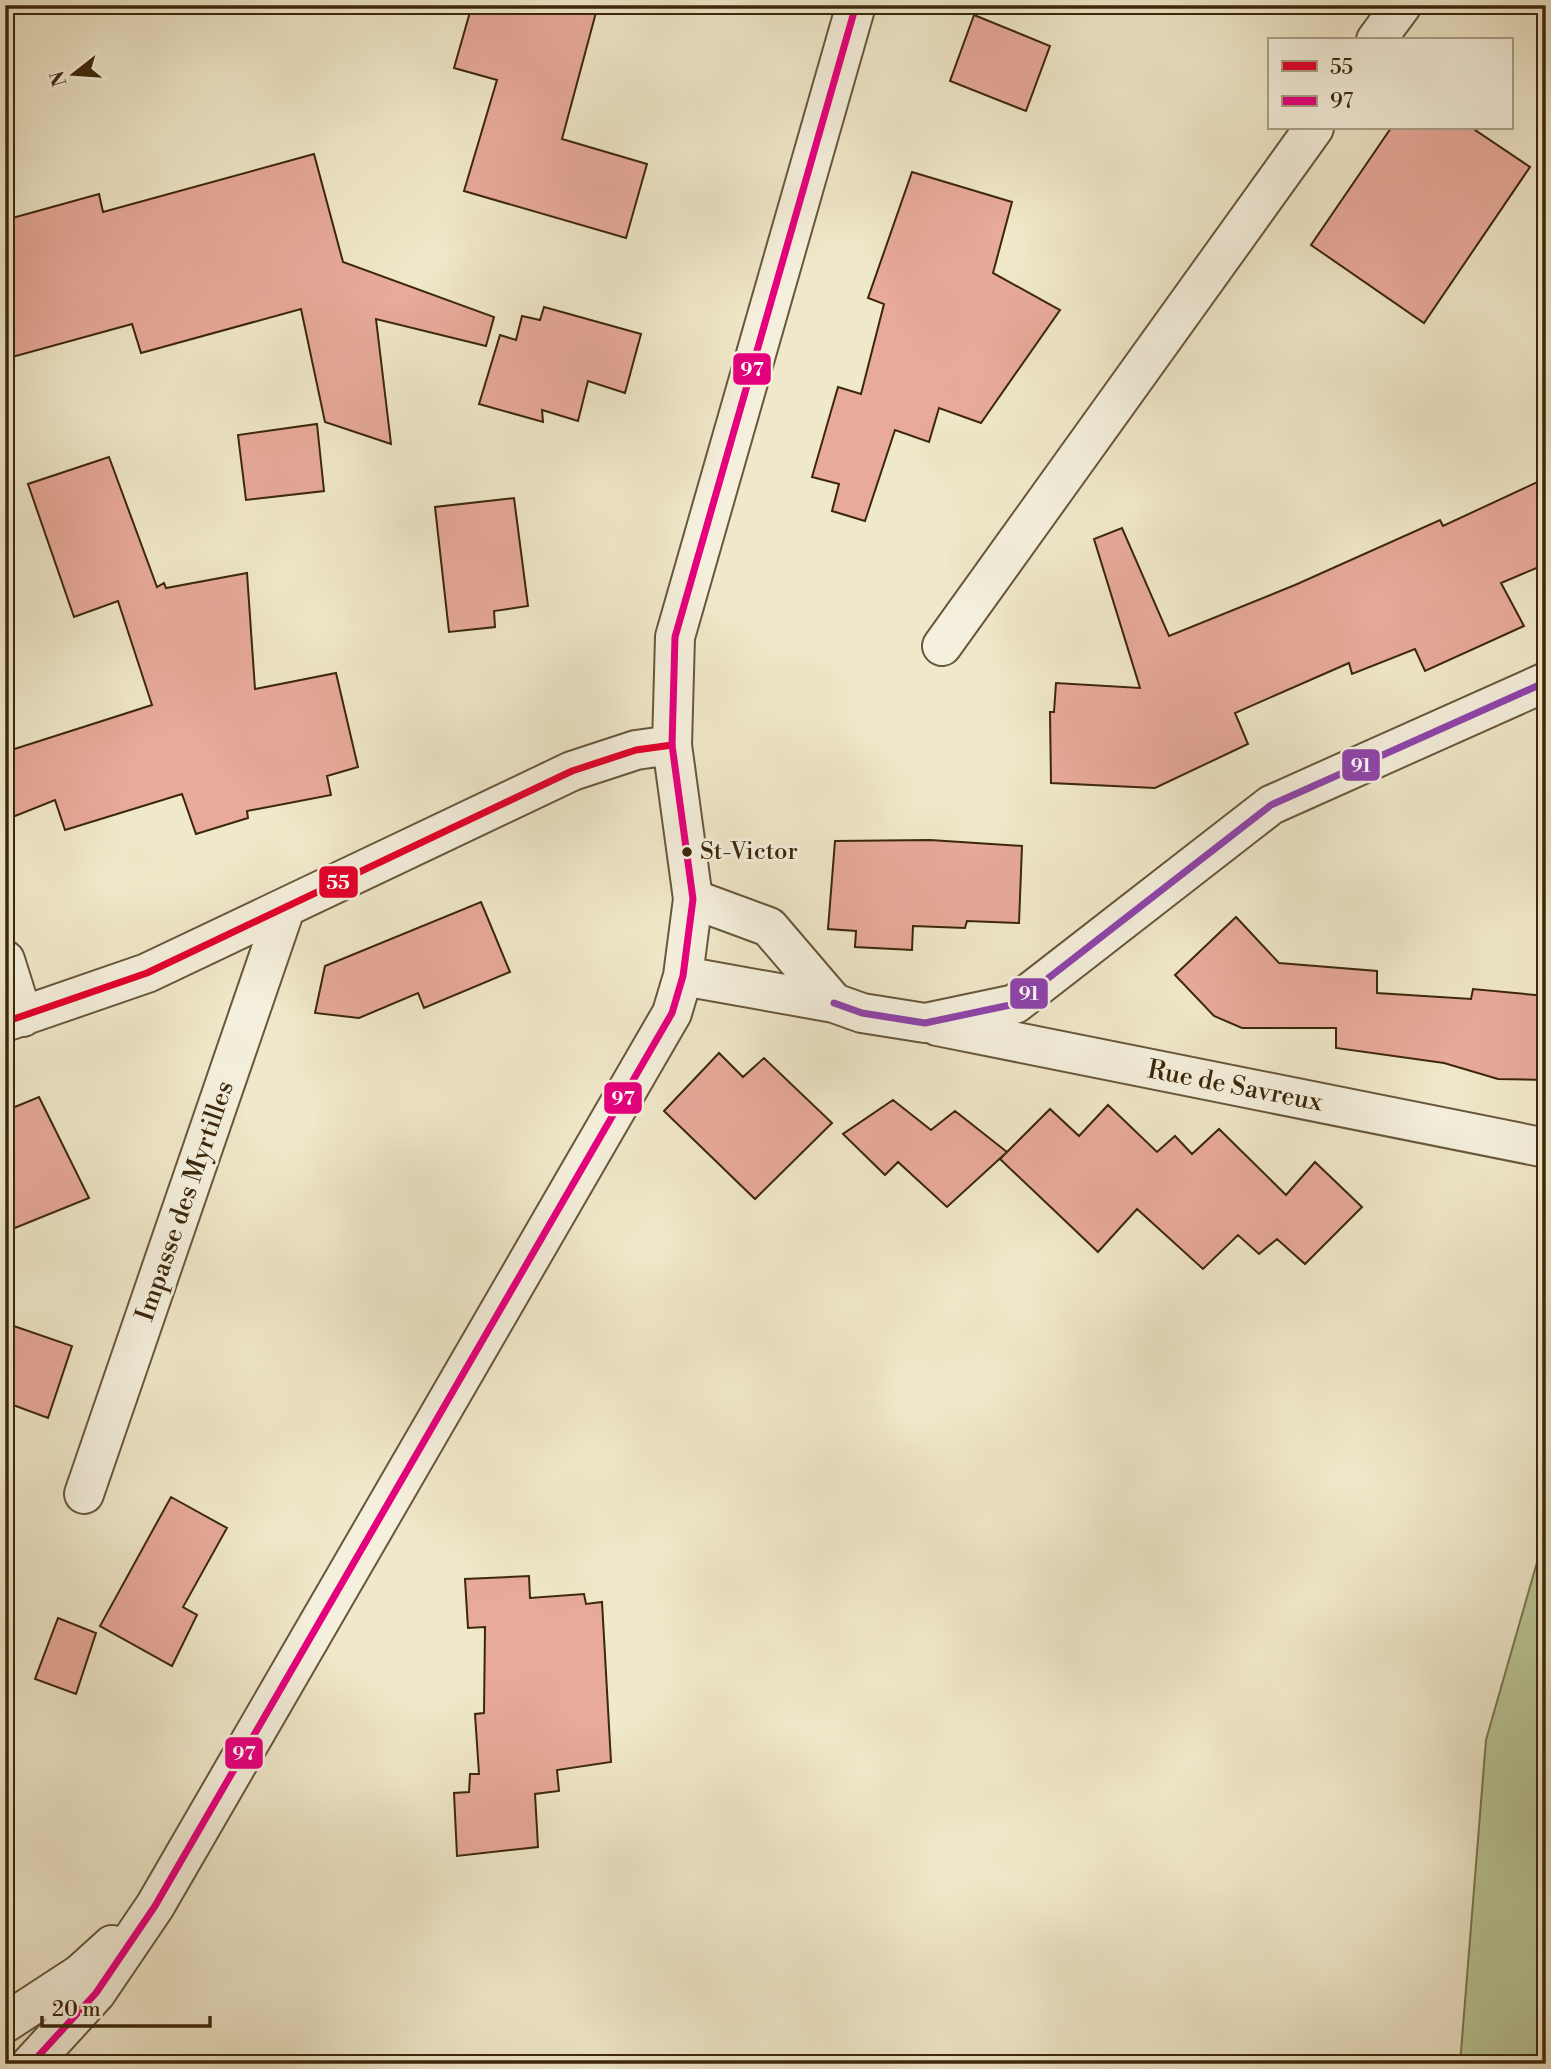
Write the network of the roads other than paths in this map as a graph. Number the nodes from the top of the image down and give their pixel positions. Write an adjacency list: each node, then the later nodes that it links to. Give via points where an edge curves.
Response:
1 (856, 5): 7 (street, via 676,637)
2 (1402, 5): 3 (street)
3 (1378, 38)
4 (1313, 130): 5 (street)
5 (942, 646)
6 (1546, 682): 14 (street, via 1271,805 1015,1004)
7 (672, 745): 8 (street); 9 (street, via 636,750 572,771)
8 (693, 898): 11 (street); 12 (street, via 769,927)
9 (285, 909): 13 (street, via 147,973); 16 (street, Impasse des Myrtilles)
10 (5, 960): 13 (street)
11 (683, 976): 12 (street, Rue de Savreux); 17 (street, via 672,1013)
12 (834, 1003): 14 (street, Rue de Savreux, via 862,1013)
13 (14, 1020)
14 (925, 1023): 15 (street, Rue de Savreux)
15 (1546, 1148)
16 (84, 1494)
17 (155, 1906): 18 (street, via 80,1974); 19 (street, via 96,1993)
18 (5, 2023)
19 (31, 2064)

